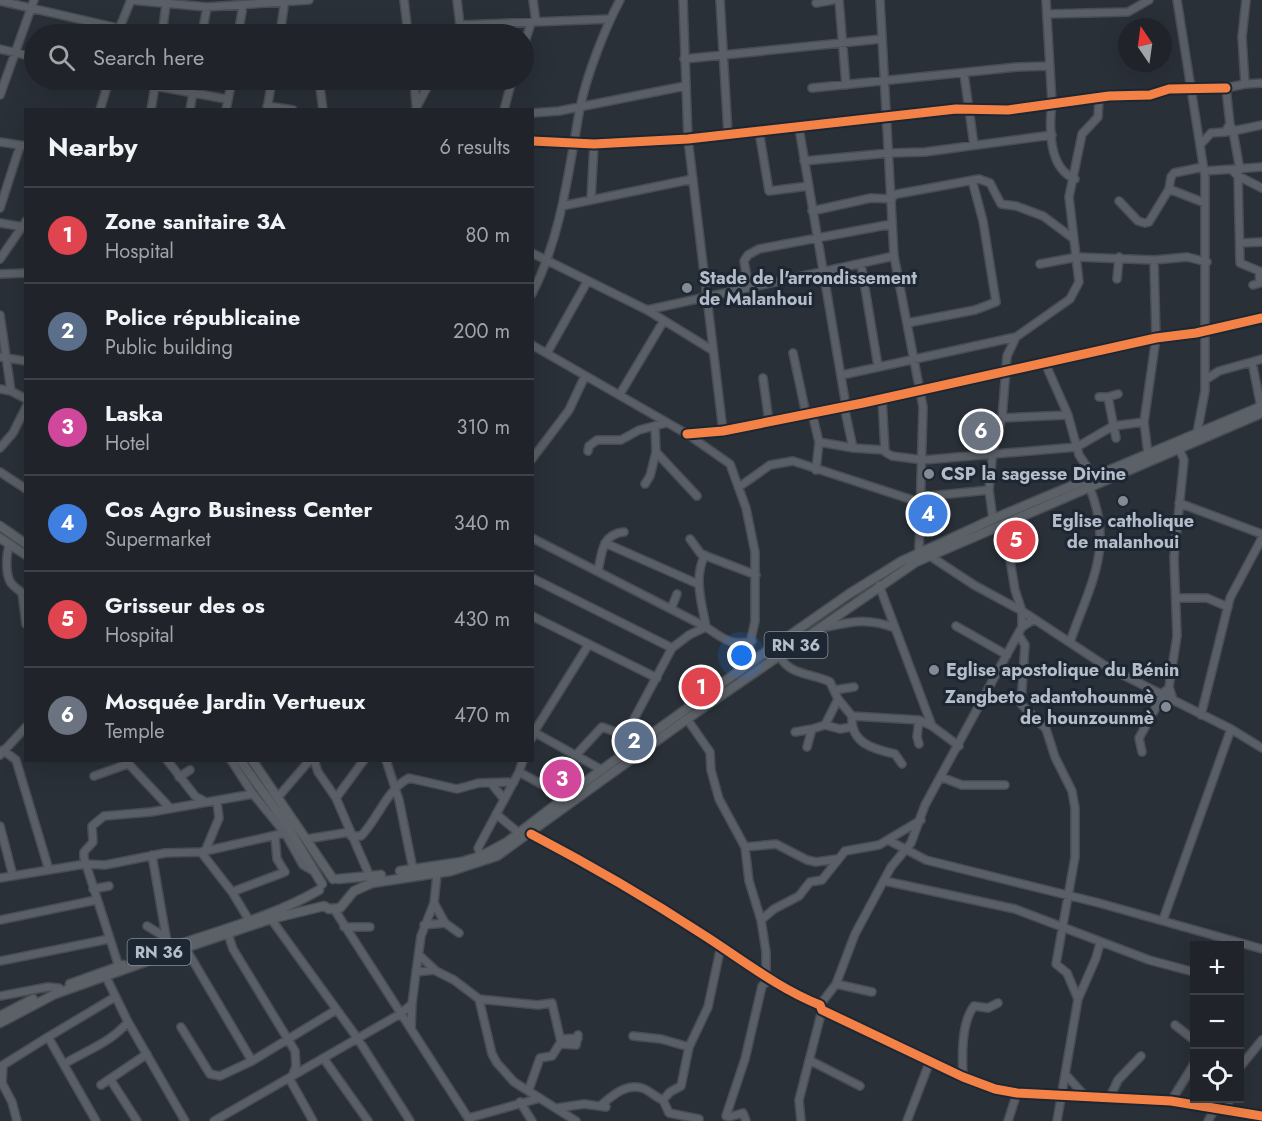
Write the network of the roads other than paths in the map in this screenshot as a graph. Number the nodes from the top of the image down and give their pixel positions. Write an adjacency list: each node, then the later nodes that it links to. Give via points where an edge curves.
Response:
1 (131, 0): 20 (street); 28 (street)
2 (309, 0): 17 (street)
3 (404, 0): 33 (street)
4 (457, 0): 34 (street)
5 (533, 0): 25 (street)
6 (620, 0): 24 (street)
7 (683, 0): 43 (street)
8 (720, 0): 42 (street)
9 (833, 0): 19 (street)
10 (839, 0): 38 (street)
11 (880, 0): 37 (street)
12 (1046, 0): 23 (street)
13 (1149, 0): 23 (street, via 1128,12)
14 (1178, 0): 63 (street)
15 (1246, 0): 48 (street, via 1242,37)
16 (0, 1): 18 (street)
17 (285, 1): 21 (street); 32 (street)
18 (32, 3): 26 (street); 27 (street)
19 (816, 3)
20 (166, 5): 22 (street); 29 (street)
21 (243, 6): 22 (street); 31 (street)
22 (207, 7): 30 (street)
23 (1047, 14): 44 (street)
24 (610, 19): 25 (street); 69 (street)
25 (533, 22): 35 (street)
26 (25, 24)
27 (96, 24)
28 (121, 24)
29 (163, 24)
30 (204, 24)
31 (240, 24)
32 (282, 24)
33 (407, 24)
34 (460, 24)
35 (484, 24)
36 (24, 26): 40 (street)
37 (881, 39): 38 (street); 46 (street)
38 (842, 44): 42 (street); 49 (street)
39 (0, 49): 40 (street)
40 (15, 52): 41 (street); 65 (street)
41 (24, 54)
42 (721, 57): 43 (street); 85 (street)
43 (684, 59): 50 (street)
44 (1050, 66): 45 (street); 68 (street)
45 (964, 74): 46 (street); 78 (street)
46 (883, 82): 49 (street); 80 (street)
47 (1262, 82): 48 (street)
48 (1245, 84): 52 (street)
49 (846, 85): 51 (street)
50 (685, 86): 69 (street); 87 (street)
51 (812, 88)
52 (1226, 88): 63 (street); 83 (street)
53 (106, 90): 71 (street)
54 (154, 90): 72 (street)
55 (182, 90): 64 (street)
56 (193, 90): 64 (street)
57 (228, 90): 67 (street)
58 (270, 90): 75 (street)
59 (321, 90): 76 (street)
60 (415, 90): 70 (street)
61 (425, 90): 70 (street)
62 (509, 90): 77 (street)
63 (1191, 90): 66 (street); 92 (street)
64 (193, 93): 67 (street); 73 (street)
65 (0, 95)
66 (1099, 98): 68 (street); 101 (street, via 1098,117 1082,134)
67 (226, 99): 74 (street)
68 (1052, 103): 78 (street, via 1008,110); 86 (street)
69 (580, 106): 79 (street); 90 (street)
70 (416, 107)
71 (101, 108)
72 (151, 108)
73 (190, 108)
74 (226, 108)
75 (267, 108)
76 (323, 108)
77 (505, 108)
78 (968, 110): 80 (street); 93 (street)
79 (534, 113)
80 (888, 118): 82 (street); 95 (street)
81 (1262, 125): 83 (street)
82 (799, 128): 84 (street); 96 (street)
83 (1230, 129): 92 (street, via 1211,133); 99 (street)
84 (759, 131): 85 (street); 103 (street, via 769,192)
85 (728, 134): 87 (street)
86 (1052, 135): 93 (street); 101 (street, via 1060,170)
87 (688, 139): 91 (street); 100 (street)
88 (534, 141): 90 (street)
89 (0, 142): 94 (street)
90 (575, 143): 91 (street); 110 (street)
91 (594, 144): 107 (street)
92 (1201, 144): 98 (street)
93 (974, 145): 95 (street, via 925,153)
94 (23, 146): 111 (street)
95 (889, 153): 96 (street); 106 (street)
96 (804, 160): 103 (street)
97 (1262, 167): 99 (street)
98 (1204, 169): 99 (street); 105 (street, via 1174,173); 109 (street)
99 (1237, 172): 104 (street); 119 (street)
100 (693, 179): 107 (street); 139 (street)
101 (1075, 179): 117 (street, via 1069,196)
102 (972, 180): 106 (street); 117 (street, via 990,183 1001,204 1043,216); 144 (street, via 996,302 975,310)
103 (809, 186): 112 (street)
104 (1262, 188)
105 (1169, 189): 108 (street, via 1145,223); 109 (street)
106 (892, 197): 112 (street); 114 (street)
107 (591, 200): 110 (street)
108 (1119, 201)
109 (1206, 202): 127 (street)
110 (562, 206): 126 (street)
111 (0, 207)
112 (812, 211): 116 (street)
113 (0, 223): 115 (street)
114 (892, 224): 116 (street); 121 (street)
115 (24, 225): 124 (street)
116 (817, 238): 130 (street); 137 (street, via 748,255 744,261)
117 (1074, 238): 122 (street)
118 (1262, 242): 119 (street)
119 (1240, 243): 131 (street, via 1240,263)
120 (534, 254): 126 (street)
121 (894, 256): 128 (street); 144 (street)
122 (1077, 257): 123 (street); 129 (street); 146 (street, via 1079,282 1070,299)
123 (1119, 258): 125 (street); 134 (street)
124 (0, 259)
125 (1154, 260): 127 (street, via 1186,257); 147 (street)
126 (549, 261): 135 (street); 138 (street)
127 (1206, 262): 145 (street)
128 (861, 264): 130 (street); 158 (street)
129 (1040, 264)
130 (823, 271): 137 (street); 160 (street)
131 (1261, 272): 136 (street, via 1262,280)
132 (24, 273): 133 (street)
133 (0, 274)
134 (1117, 279)
135 (587, 282): 140 (street); 150 (street)
136 (1253, 285)
137 (749, 288): 139 (street)
138 (534, 290)
139 (707, 297): 140 (street); 149 (street)
140 (647, 310): 143 (street)
141 (0, 315): 152 (street)
142 (1262, 318): 145 (street)
143 (663, 322): 149 (street); 167 (street)
144 (906, 323): 154 (street)
145 (1205, 331): 147 (street); 163 (street)
146 (1016, 337): 154 (street); 159 (street, via 1007,356)
147 (1156, 338): 157 (street); 182 (street)
148 (534, 346): 150 (street)
149 (712, 350): 187 (street)
150 (547, 353): 161 (street)
151 (793, 353): 176 (street)
152 (3, 357): 155 (street); 166 (street)
153 (1262, 359): 156 (street)
154 (913, 360): 158 (street); 165 (street)
155 (24, 362)
156 (1252, 362): 163 (street, via 1219,371); 174 (street)
157 (1045, 363): 159 (street); 178 (street)
158 (878, 366): 160 (street)
159 (1005, 374): 165 (street); 180 (street)
160 (842, 375): 173 (street)
161 (585, 376): 167 (street); 200 (street, via 569,410)
162 (763, 378): 181 (street)
163 (1205, 380): 188 (street)
164 (0, 388): 166 (street)
165 (920, 390): 172 (street); 202 (street)
166 (11, 391): 171 (street)
167 (620, 394): 179 (street)
168 (1118, 394): 170 (street)
169 (1099, 397): 170 (street)
170 (1108, 397): 185 (street)
171 (24, 398)
172 (882, 398): 173 (street); 195 (street)
173 (845, 406): 176 (street); 192 (street)
174 (1262, 406): 188 (main road, RN 36)
175 (24, 411): 194 (street)
176 (809, 413): 181 (street); 191 (street)
177 (1262, 413): 197 (main road, RN 36)
178 (1068, 415): 180 (street); 193 (street)
179 (652, 416): 183 (street); 186 (street)
180 (1002, 418): 201 (street)
181 (769, 422): 187 (street)
182 (1144, 422): 185 (street); 199 (street)
183 (666, 423): 184 (street); 189 (street)
184 (655, 426): 186 (street); 198 (street)
185 (1113, 426): 190 (street); 193 (street)
186 (639, 430): 196 (street, via 621,440 597,440)
187 (723, 431): 189 (street)
188 (1197, 433): 199 (main road, RN 36)
189 (687, 434): 208 (street, via 730,464)
190 (1116, 438)
191 (819, 442): 192 (street); 203 (street)
192 (853, 447): 195 (street)
193 (1077, 447): 201 (street); 204 (street)
194 (0, 448)
195 (884, 450): 202 (street, via 889,455)
196 (588, 451)
197 (1180, 451): 207 (main road, RN 36); 213 (street, via 1184,460)
198 (656, 452): 206 (street); 211 (street)
199 (1148, 454): 214 (main road, RN 36)
200 (534, 456)
201 (993, 456): 202 (street); 210 (street)
202 (923, 460): 212 (street)
203 (816, 470): 208 (street, via 793,461 777,463); 212 (street)
204 (1089, 470)
205 (0, 472): 209 (street)
206 (645, 484)
207 (1089, 486): 215 (main road, RN 36); 249 (street, via 1101,525 1102,548)
208 (739, 487): 230 (street, via 754,544)
209 (24, 488)
210 (989, 490): 212 (street); 214 (street)
211 (697, 496)
212 (920, 499): 225 (street)
213 (1179, 504): 218 (street); 235 (street, via 1174,557)
214 (993, 519): 225 (main road, RN 36)
215 (1004, 523): 228 (main road, RN 36); 239 (street)
216 (0, 526): 222 (main road)
217 (624, 532): 223 (street, via 614,533)
218 (1262, 536): 237 (street)
219 (0, 538): 224 (main road)
220 (534, 539): 229 (street)
221 (690, 539): 227 (street)
222 (24, 543)
223 (604, 543): 229 (street); 232 (street)
224 (6, 549): 226 (main road); 236 (street, via 10,581)
225 (919, 552): 256 (main road, RN 36, via 849,594)
226 (24, 554)
227 (705, 555): 230 (street); 232 (street)
228 (930, 556): 233 (main road, RN 36); 239 (street)
229 (598, 571): 238 (street)
230 (756, 575): 248 (street)
231 (534, 579): 252 (street)
232 (698, 584): 242 (street)
233 (879, 585): 245 (street); 246 (main road, RN 36)
234 (677, 594): 238 (street)
235 (1176, 598): 237 (street, via 1208,598); 259 (street, via 1177,636)
236 (24, 599)
237 (1228, 607): 264 (street)
238 (671, 609): 242 (street)
239 (1022, 611): 241 (street); 244 (street)
240 (534, 617): 250 (street)
241 (1034, 619): 244 (street); 249 (street)
242 (706, 627): 251 (street); 252 (street)
243 (956, 627): 254 (street)
244 (1022, 627): 247 (street)
245 (896, 628): 246 (street, via 866,620); 270 (street)
246 (813, 632): 255 (main road, RN 36)
247 (1018, 634): 254 (street); 348 (street, via 1024,645 1021,704 1046,729 1074,798 1076,837)
248 (752, 641): 251 (street); 253 (street)
249 (1070, 642): 261 (street, via 1107,667)
250 (589, 644): 257 (street); 275 (street)
251 (740, 645): 253 (street)
252 (672, 648): 257 (street)
253 (749, 654): 256 (street)
254 (1008, 655): 280 (street)
255 (780, 657): 260 (street, via 796,672 823,678); 266 (main road, RN 36)
256 (743, 670): 278 (main road, RN 36)
257 (657, 678): 269 (street, via 636,714)
258 (854, 687): 260 (street)
259 (1169, 687): 261 (street); 263 (street)
260 (835, 690): 262 (street)
261 (1162, 694): 263 (street); 284 (street, via 1138,738)
262 (838, 699): 265 (street); 268 (street)
263 (1173, 699): 264 (street)
264 (1201, 715): 274 (street)
265 (852, 716): 267 (street); 271 (street)
266 (687, 719): 321 (main road, RN 36); 327 (street, via 710,752 719,799)
267 (919, 720): 270 (street); 279 (street)
268 (825, 725): 271 (street); 273 (street)
269 (634, 726): 278 (street); 285 (street, via 616,732 602,727)
270 (932, 726): 280 (street)
271 (851, 727): 296 (street, via 857,738 879,752 895,754)
272 (24, 729): 283 (street)
273 (812, 729): 276 (street); 281 (street)
274 (1231, 729): 282 (street); 357 (street)
275 (534, 731)
276 (795, 732)
277 (534, 734): 285 (street)
278 (644, 742): 298 (main road, RN 36)
279 (919, 744)
280 (959, 746): 302 (street)
281 (807, 747)
282 (1262, 748)
283 (2, 752): 335 (street, via 16,760)
284 (1142, 752)
285 (576, 755): 298 (street)
286 (127, 762): 300 (street); 314 (street)
287 (168, 762): 301 (street)
288 (232, 762): 307 (street)
289 (241, 762): 336 (main road)
290 (253, 762): 308 (main road)
291 (310, 762): 308 (street)
292 (313, 762): 310 (street)
293 (362, 762): 310 (street)
294 (387, 762): 306 (street)
295 (522, 762): 299 (street)
296 (902, 764)
297 (190, 770): 301 (street)
298 (602, 770): 309 (main road, RN 36)
299 (519, 772): 303 (street); 309 (street)
300 (94, 776)
301 (179, 777): 313 (street, via 195,796)
302 (941, 777): 305 (street, via 962,785); 316 (street)
303 (514, 782): 304 (street); 311 (street)
304 (491, 783): 306 (street, via 457,789 409,778); 311 (street)
305 (1005, 785)
306 (395, 791): 322 (street); 334 (street)
307 (253, 794): 312 (street); 318 (street)
308 (278, 797): 324 (main road)
309 (565, 797): 319 (main road, RN 36)
310 (336, 798): 320 (street)
311 (504, 799): 315 (street)
312 (218, 801): 313 (street); 328 (street, via 219,818)
313 (207, 802): 314 (street)
314 (170, 808): 333 (street, via 99,819 92,826 93,842 84,852)
315 (496, 814): 319 (street); 331 (street, via 478,848)
316 (921, 820): 325 (street); 329 (street)
317 (0, 826): 338 (street)
318 (285, 833): 323 (street); 336 (street, via 303,865)
319 (519, 833): 331 (main road, RN 36)
320 (351, 834): 322 (street); 324 (street); 326 (street)
321 (531, 834): 337 (main road, RN 36, via 484,862); 370 (street, via 617,880)
322 (361, 836): 326 (street)
323 (275, 837): 328 (street); 346 (street, via 277,859 285,872)
324 (306, 839): 341 (main road)
325 (888, 840): 329 (street); 332 (street, via 845,851)
326 (356, 845): 339 (street)
327 (745, 847): 332 (street, via 776,844 807,860); 356 (street, via 749,880)
328 (204, 850): 330 (street); 346 (street)
329 (906, 850): 342 (street); 348 (street, via 926,860)
330 (152, 855): 333 (street, via 105,865); 366 (street)
331 (480, 856): 334 (main road, RN 36)
332 (837, 859): 356 (street, via 822,880 810,882 798,896)
333 (85, 864): 335 (street); 345 (street)
334 (413, 869): 339 (main road, RN 36)
335 (49, 870): 338 (street)
336 (316, 872): 344 (main road)
337 (437, 874): 347 (main road, RN 36, via 372,883); 350 (street)
338 (13, 876): 340 (street)
339 (370, 877): 341 (main road, RN 36)
340 (0, 878)
341 (335, 879): 344 (main road, RN 36); 347 (main road, via 346,885)
342 (885, 881): 363 (street, via 1015,909); 384 (street, via 855,934)
343 (108, 886): 345 (street)
344 (321, 887): 351 (main road, via 318,897); 355 (main road, RN 36, via 302,900)
345 (93, 889): 349 (street)
346 (232, 892): 355 (street)
347 (349, 896): 352 (main road, RN 36, via 344,905)
348 (1068, 897): 357 (street); 363 (street)
349 (96, 900): 354 (street); 367 (street)
350 (434, 903): 358 (street); 359 (street)
351 (324, 906): 352 (main road); 353 (main road, RN 36)
352 (334, 909): 361 (street)
353 (271, 919): 365 (main road, RN 36); 394 (street)
354 (0, 920)
355 (249, 920): 371 (main road, RN 36)
356 (761, 920): 382 (street)
357 (1163, 920): 369 (street)
358 (445, 923): 359 (street); 364 (street)
359 (424, 925): 374 (street)
360 (147, 926): 366 (street)
361 (344, 927): 362 (street); 395 (street)
362 (370, 927)
363 (1062, 927): 368 (street); 390 (street, via 1056,964 1065,970)
364 (459, 933)
365 (228, 934): 372 (main road, RN 36); 406 (street)
366 (165, 937): 371 (street)
367 (109, 939): 376 (street); 378 (street)
368 (1100, 943): 380 (street); 390 (street)
369 (1245, 944): 373 (street)
370 (721, 946): 375 (street); 377 (street)
371 (168, 948): 378 (main road, RN 36)
372 (186, 949): 383 (main road, RN 36); 415 (street)
373 (1262, 949)
374 (419, 955): 379 (street); 381 (street)
375 (733, 957): 377 (street); 382 (street)
376 (0, 961)
377 (718, 962): 410 (street, via 708,1007)
378 (118, 967): 385 (main road, RN 36)
379 (436, 971): 381 (street); 389 (street)
380 (1190, 971)
381 (416, 972): 392 (street)
382 (768, 976): 393 (street); 455 (street, via 759,995 745,1059 726,1116 743,1113)
383 (106, 977): 388 (street); 398 (main road, RN 36, via 56,994)
384 (836, 984): 386 (street); 393 (street)
385 (59, 988): 387 (street); 396 (main road, RN 36)
386 (872, 992)
387 (0, 996)
388 (115, 997): 397 (street); 403 (street)
389 (479, 999): 409 (street, via 552,1003); 427 (street, via 494,1059 514,1082)
390 (1078, 999): 422 (street)
391 (998, 1003): 423 (street, via 988,1008 972,1008 966,1023)
392 (412, 1004): 395 (street); 401 (street)
393 (821, 1008): 416 (street); 417 (street)
394 (336, 1011): 406 (street); 407 (street)
395 (400, 1014): 401 (street); 407 (street)
396 (0, 1016)
397 (128, 1022): 411 (street); 418 (street, via 114,1039 91,1047)
398 (0, 1023)
399 (1174, 1025): 405 (street)
400 (181, 1026): 415 (street, via 210,1074 215,1076)
401 (411, 1029): 444 (street)
402 (633, 1036): 410 (street)
403 (48, 1037): 418 (street); 445 (street, via 3,1065 2,1083)
404 (578, 1037): 409 (street)
405 (1190, 1037)
406 (288, 1039): 415 (street); 419 (street)
407 (357, 1039): 413 (street); 452 (street)
408 (1262, 1040): 414 (street)
409 (560, 1041): 427 (street, via 552,1056 540,1059)
410 (689, 1047): 433 (street, via 681,1086)
411 (147, 1054): 424 (street); 448 (street)
412 (1141, 1056): 431 (street, via 1118,1080)
413 (324, 1059): 419 (street); 451 (street)
414 (1244, 1060)
415 (252, 1061)
416 (811, 1061): 426 (street); 456 (street, via 799,1100)
417 (930, 1061): 423 (street); 457 (street)
418 (64, 1064): 441 (street)
419 (299, 1067): 421 (street)
420 (1190, 1070): 434 (street)
421 (291, 1076): 449 (street); 450 (street)
422 (1067, 1076): 429 (street); 430 (street)
423 (963, 1077): 428 (street)
424 (110, 1079): 425 (street); 447 (street)
425 (101, 1085)
426 (860, 1086)
427 (529, 1089): 432 (street)
428 (1017, 1093): 429 (street); 458 (street)
429 (1061, 1096): 430 (street); 459 (street)
430 (1085, 1096): 431 (street)
431 (1110, 1097): 434 (street)
432 (540, 1098): 435 (street); 438 (street)
433 (663, 1100): 438 (street, via 643,1088 630,1088 615,1094 603,1107 584,1104); 443 (street, via 669,1113)
434 (1171, 1101): 437 (street)
435 (520, 1102): 442 (street); 453 (street)
436 (1228, 1103): 439 (street)
437 (1216, 1107): 439 (street); 460 (street)
438 (557, 1108): 454 (street)
439 (1228, 1108): 440 (street)
440 (1262, 1116)
441 (94, 1118): 446 (street)
442 (487, 1118): 444 (street)
443 (699, 1119)
444 (470, 1120)
445 (17, 1121)
446 (87, 1121)
447 (137, 1121)
448 (185, 1121)
449 (214, 1121)
450 (313, 1121)
451 (368, 1121)
452 (410, 1121)
453 (532, 1121)
454 (576, 1121)
455 (746, 1121)
456 (801, 1121)
457 (907, 1121)
458 (1008, 1121)
459 (1057, 1121)
460 (1208, 1121)

